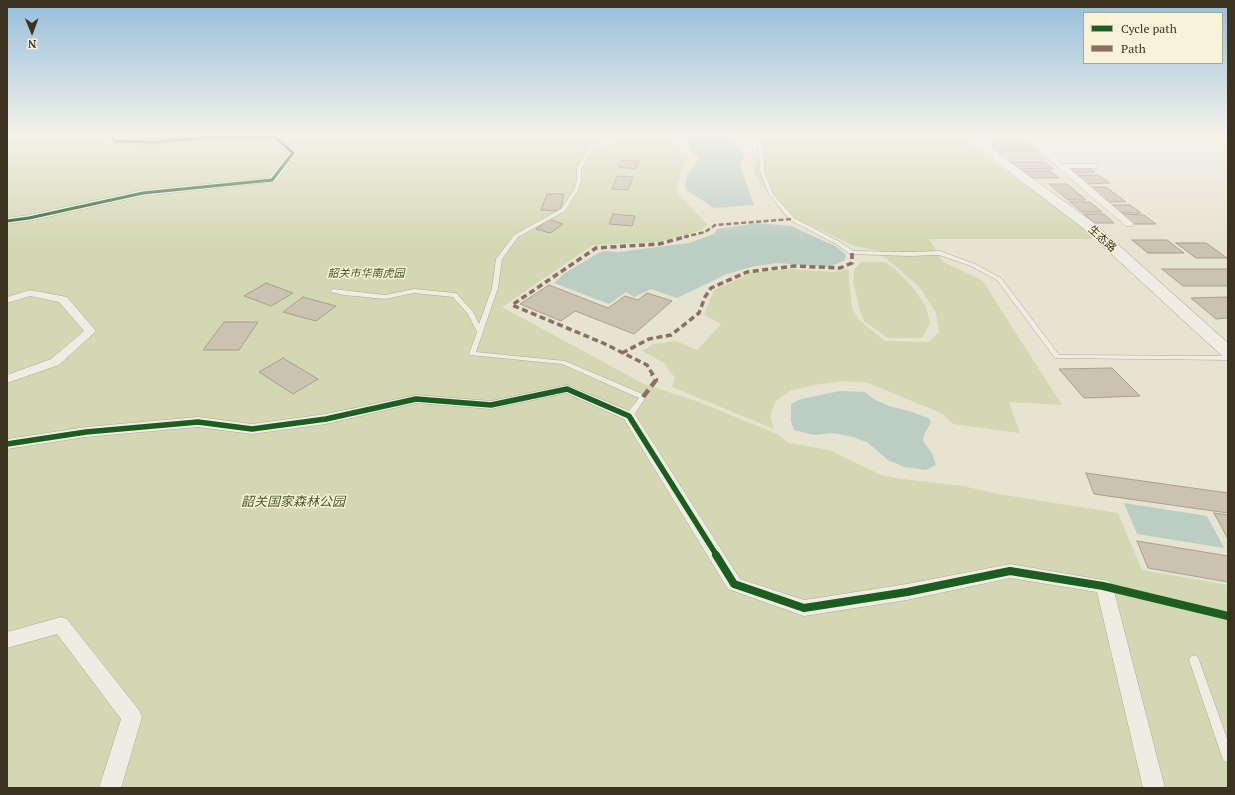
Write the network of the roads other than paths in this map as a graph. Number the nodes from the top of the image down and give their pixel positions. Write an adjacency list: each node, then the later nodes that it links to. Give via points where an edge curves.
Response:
1 (280, 170): 6 (street, via 272,180 143,193)
2 (579, 170): 10 (lane, via 576,190 563,210 516,236 499,259 495,288)
3 (762, 170): 12 (lane, via 771,194 792,219 838,242 852,253 940,253 973,265 999,279 1057,357)
4 (1014, 170): 11 (street, 生态路, via 1089,226)
5 (1066, 170): 7 (street)
6 (7, 221)
7 (1129, 224)
8 (333, 291): 10 (lane, via 385,297 414,291 454,295 471,313)
9 (7, 300): 13 (street, via 30,293 63,299 90,330 56,362)
10 (480, 333): 14 (lane, via 472,354 563,362 643,397)
11 (1228, 352)
12 (1228, 358)
13 (7, 379)
14 (629, 416): 15 (street, via 566,389 491,405 416,399 326,419 252,429 198,422 86,432); 20 (street, via 734,584 804,608 907,592 1010,571 1104,587)
15 (7, 444)
16 (7, 640): 19 (street, via 61,625 132,717)
17 (1194, 660): 18 (lane)
18 (1228, 757)
19 (110, 788)
20 (1154, 788)

